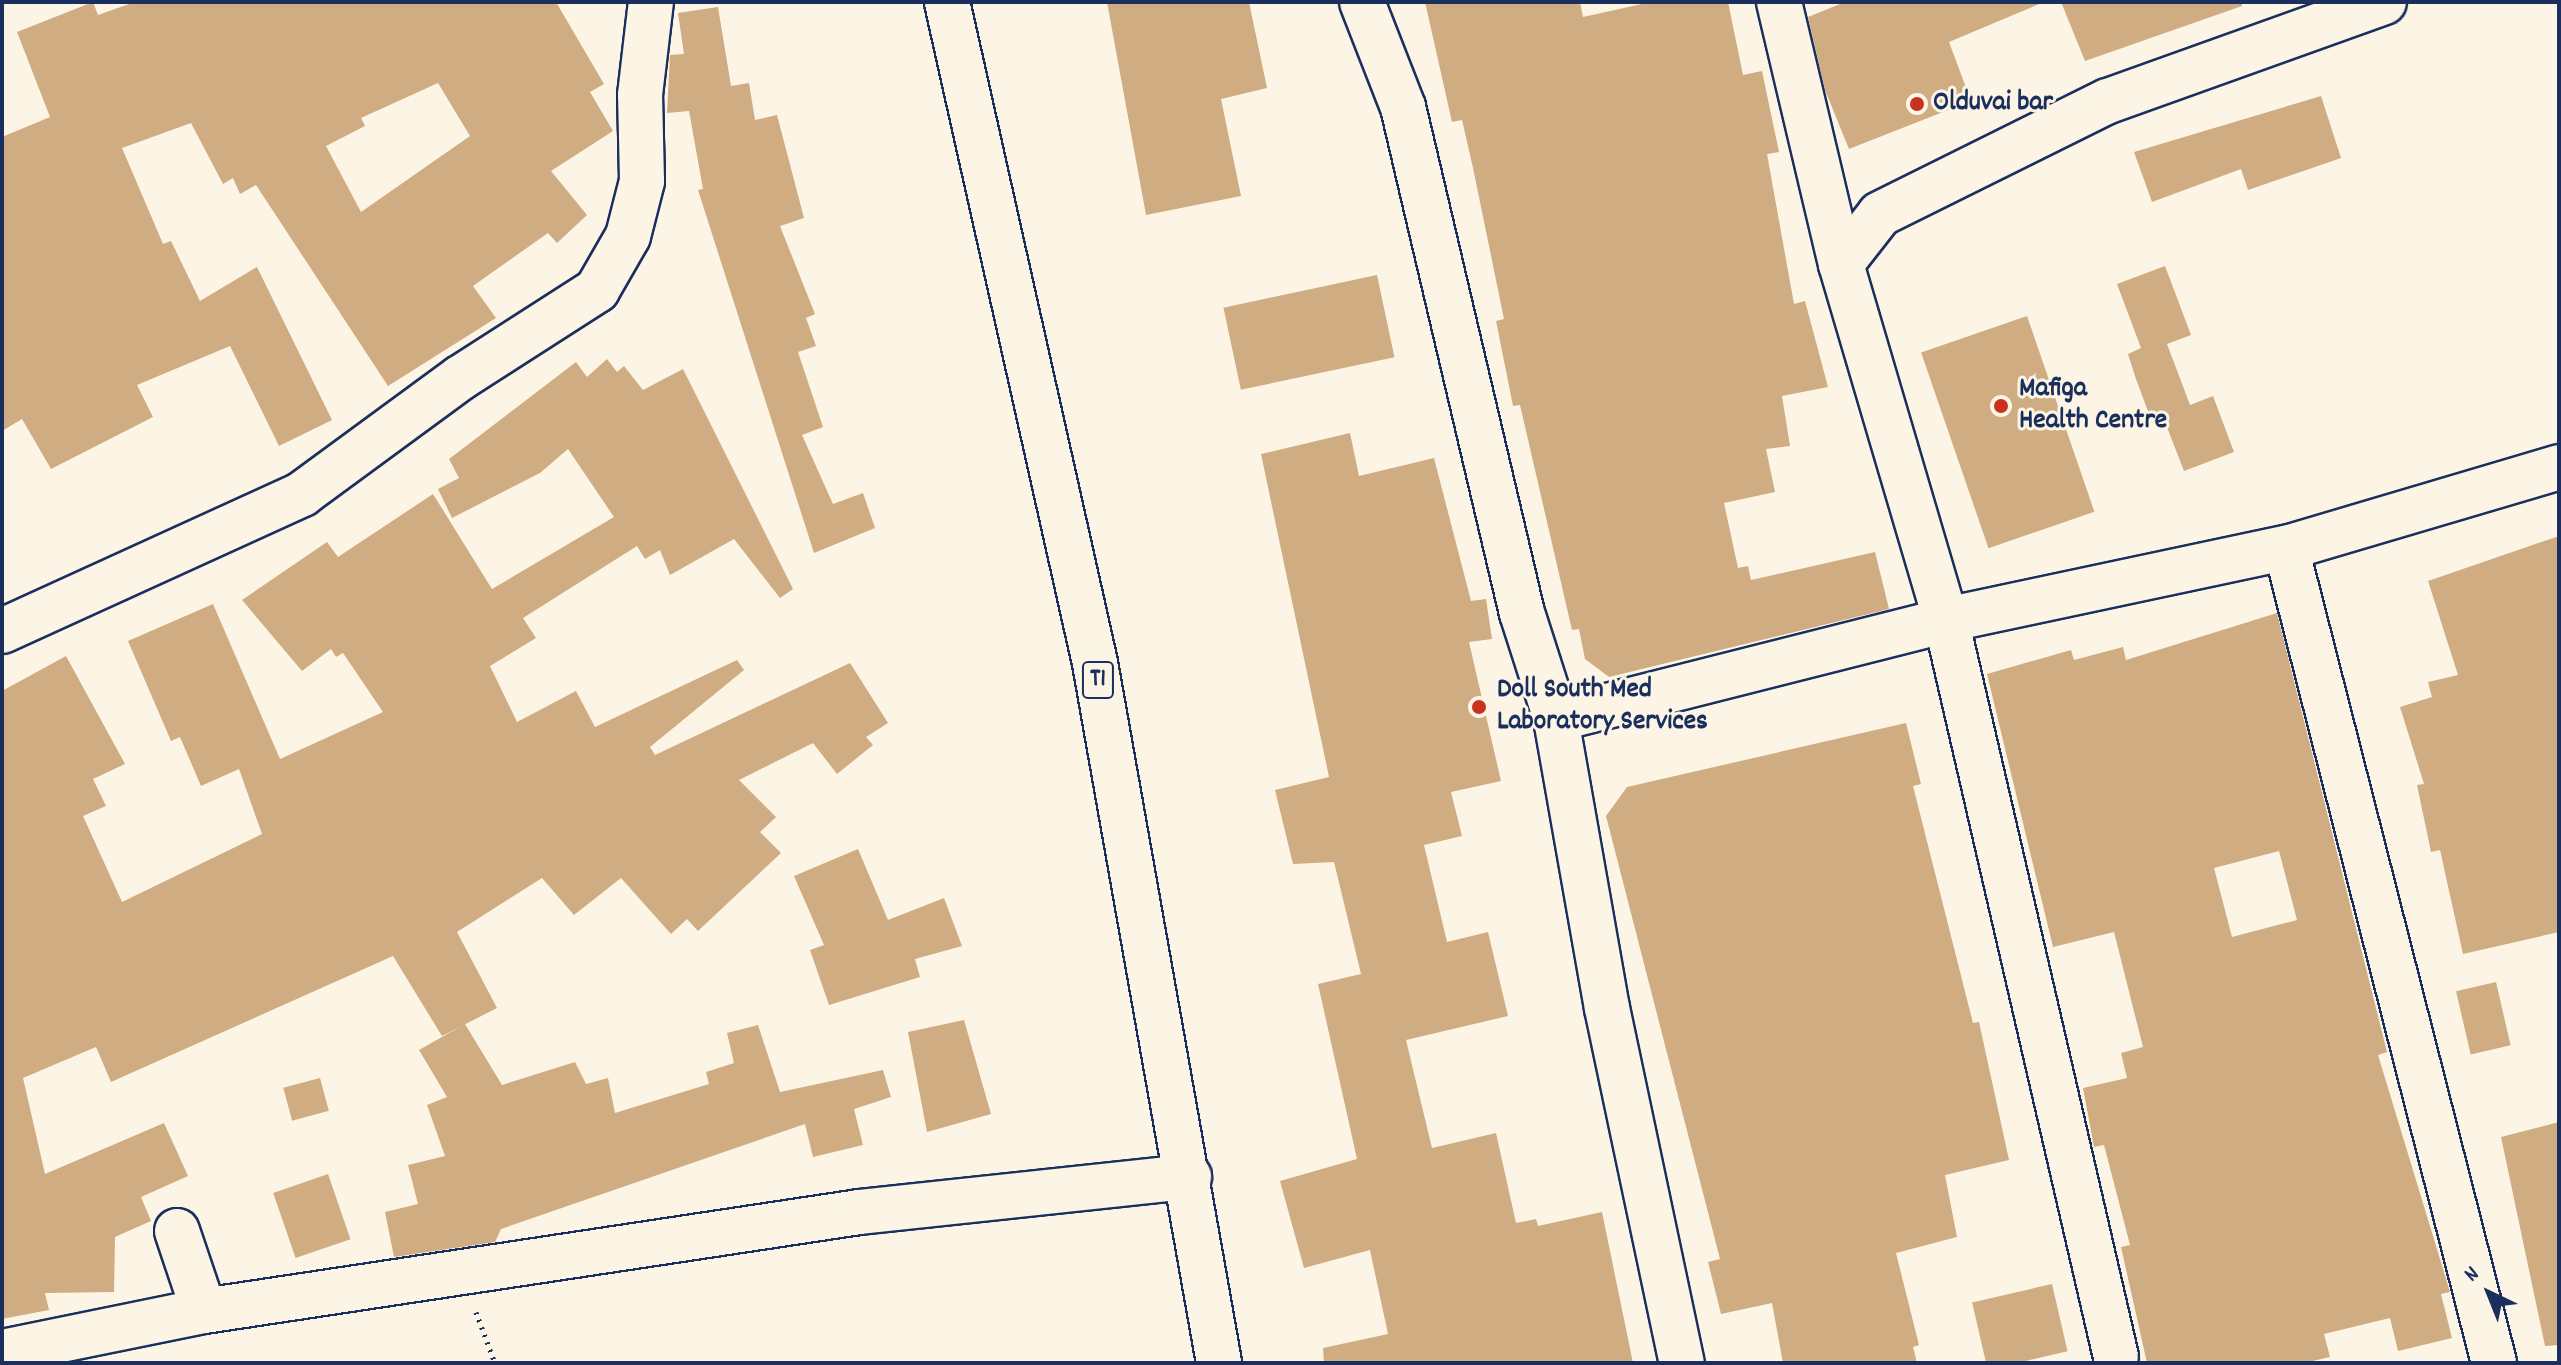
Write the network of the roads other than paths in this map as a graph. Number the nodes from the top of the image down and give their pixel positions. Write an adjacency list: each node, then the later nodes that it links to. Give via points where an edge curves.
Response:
1 (651, 2): 10 (main road, via 640,95 642,181 628,236 597,290 460,378 302,494)
2 (947, 2): 12 (main road, T1, via 1095,663)
3 (1362, 2): 11 (main road, via 1403,107 1522,613)
4 (1779, 2): 6 (main road)
5 (2384, 2): 6 (main road, via 2108,101 1880,214)
6 (1841, 264): 9 (main road)
7 (2559, 467): 8 (main road)
8 (2286, 548): 9 (main road); 19 (main road)
9 (1946, 620): 11 (main road); 16 (main road)
10 (2, 631)
11 (1556, 719): 18 (main road, via 1607,1008)
12 (1189, 1177): 14 (main road, via 859,1212 465,1276); 17 (main road, T1)
13 (177, 1231): 14 (main road)
14 (204, 1311): 15 (main road)
15 (2, 1352)
16 (2116, 1357)
17 (1219, 1363)
18 (1682, 1363)
19 (2494, 1363)

